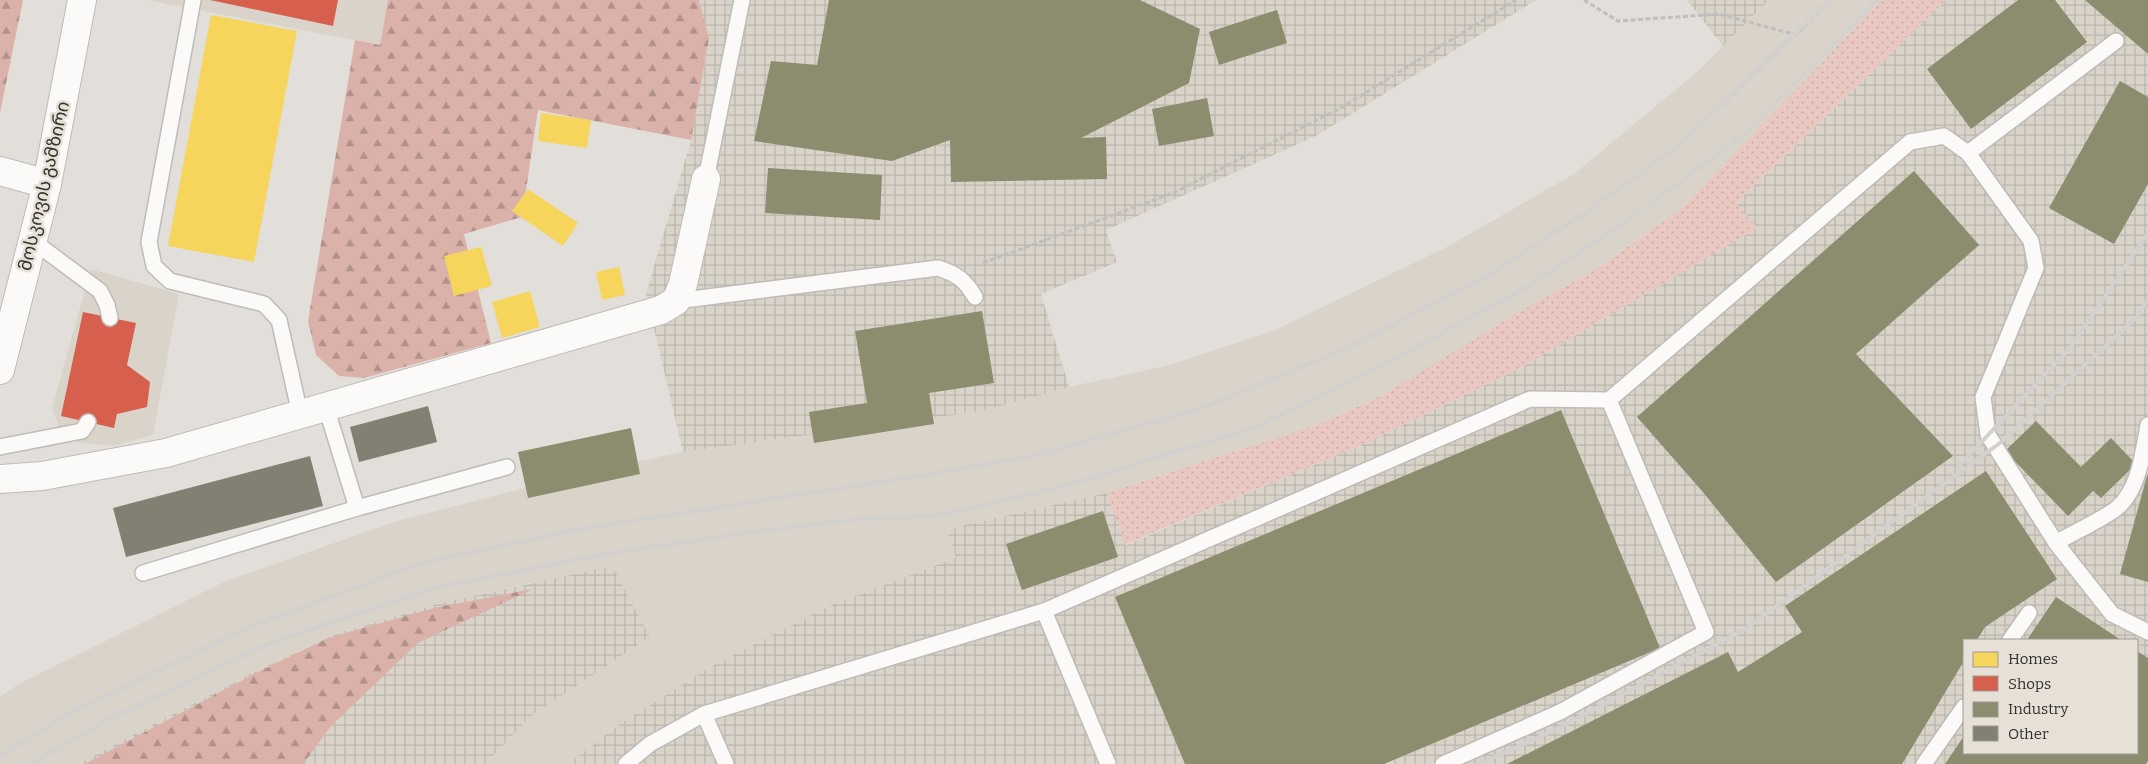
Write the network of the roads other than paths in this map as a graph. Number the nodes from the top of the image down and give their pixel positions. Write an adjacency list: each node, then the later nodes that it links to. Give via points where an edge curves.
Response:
1 (82, 0): 8 (street, მოსკოვის გამზირი)
2 (193, 0): 16 (lane, via 149,242 154,266 170,282 264,304 279,320)
3 (742, 0): 7 (lane)
4 (2116, 41): 5 (lane)
5 (1968, 154): 14 (lane, via 1944,136 1910,142); 23 (lane, via 2031,241 2036,268 1983,397 1988,435)
6 (0, 171): 8 (street)
7 (706, 179): 11 (street, via 683,284)
8 (47, 184): 9 (street, მოსკოვის გამზირი)
9 (33, 241): 12 (lane, via 100,291); 13 (street, მოსკოვის გამზირი)
10 (975, 297): 11 (lane, via 955,274 938,268)
11 (676, 301): 15 (street, via 661,310)
12 (110, 318)
13 (0, 370)
14 (1609, 400): 25 (lane, via 1530,399); 34 (lane, via 1706,632 1560,712)
15 (326, 407): 16 (street); 22 (lane)
16 (300, 414): 21 (street, via 166,453 42,476)
17 (88, 422): 19 (lane, via 82,431 76,433)
18 (2148, 425): 23 (lane, via 2131,491 2117,508)
19 (0, 448)
20 (507, 467): 22 (lane)
21 (0, 479)
22 (357, 508): 24 (lane)
23 (2056, 543): 27 (lane, via 2112,614)
24 (143, 573)
25 (1044, 610): 30 (lane); 33 (lane)
26 (2030, 613): 28 (lane)
27 (2148, 632)
28 (2011, 639)
29 (1963, 707): 35 (lane)
30 (704, 714): 31 (lane, via 650,744); 32 (lane)
31 (626, 764)
32 (726, 764)
33 (1108, 764)
34 (1443, 764)
35 (1924, 764)

